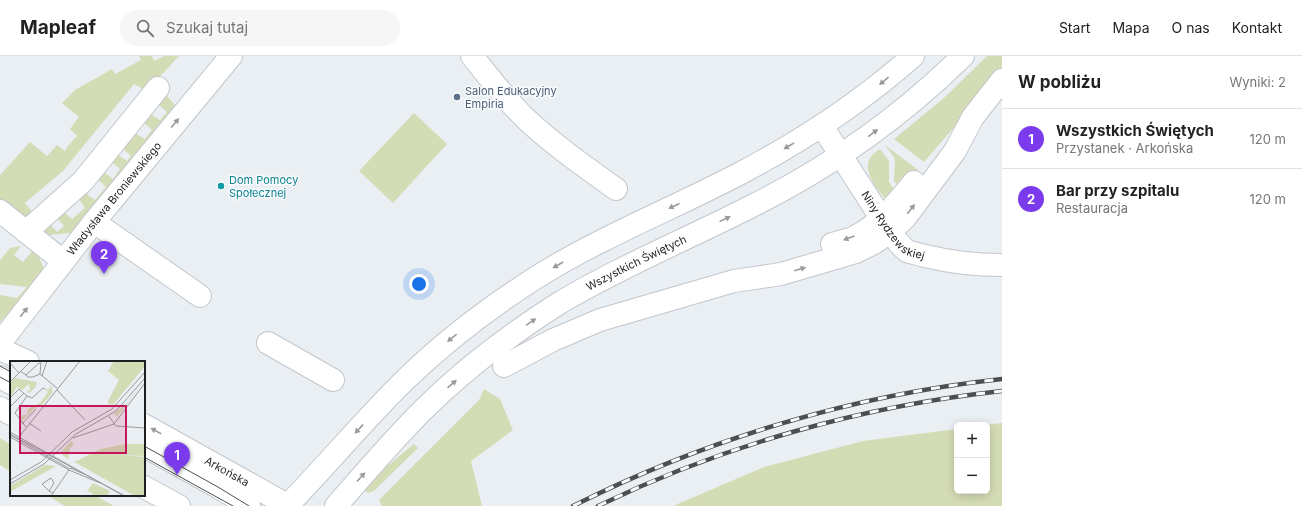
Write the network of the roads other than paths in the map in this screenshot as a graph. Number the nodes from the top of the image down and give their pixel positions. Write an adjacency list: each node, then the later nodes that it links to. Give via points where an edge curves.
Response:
1 (231, 56): 11 (street, Władysława Broniewskiego, one-way to 1)
2 (472, 56): 9 (street, via 525,118 566,153)
3 (913, 56): 7 (street, one-way to 7, via 872,91)
4 (964, 56): 8 (street, Wszystkich Świętych, one-way to 4, via 907,107)
5 (1002, 80): 12 (street, via 973,117 955,151 904,218)
6 (158, 88): 13 (street, via 83,181)
7 (822, 126): 8 (street, Niny Rydzewskiej); 36 (street, one-way to 36, via 737,175 579,253 483,314 404,381)
8 (841, 155): 12 (street, Niny Rydzewskiej); 37 (street, Wszystkich Świętych, one-way to 8, via 423,410 474,365 529,323 588,287 752,207)
9 (616, 189)
10 (0, 211): 13 (street)
11 (94, 222): 14 (street, Władysława Broniewskiego); 16 (street)
12 (886, 225): 15 (street, Niny Rydzewskiej, via 907,251 958,262); 22 (street, via 874,243 856,252 781,274 734,281 600,320 553,340)
13 (26, 232): 14 (street)
14 (63, 261): 17 (street, Władysława Broniewskiego, one-way to 14)
15 (1002, 265)
16 (200, 296)
17 (0, 343)
18 (268, 343): 25 (street)
19 (0, 349): 20 (street)
20 (26, 361)
21 (0, 366): 23 (street)
22 (504, 366)
23 (10, 371)
24 (0, 377): 26 (street)
25 (333, 380)
26 (10, 382)
27 (0, 408): 28 (street)
28 (10, 413)
29 (145, 426): 36 (street, Arkońska, one-way to 29)
30 (145, 447): 35 (street)
31 (145, 458): 34 (street)
32 (145, 488): 33 (street)
33 (178, 506)
34 (233, 506)
35 (249, 506)
36 (288, 506)
37 (336, 506)

